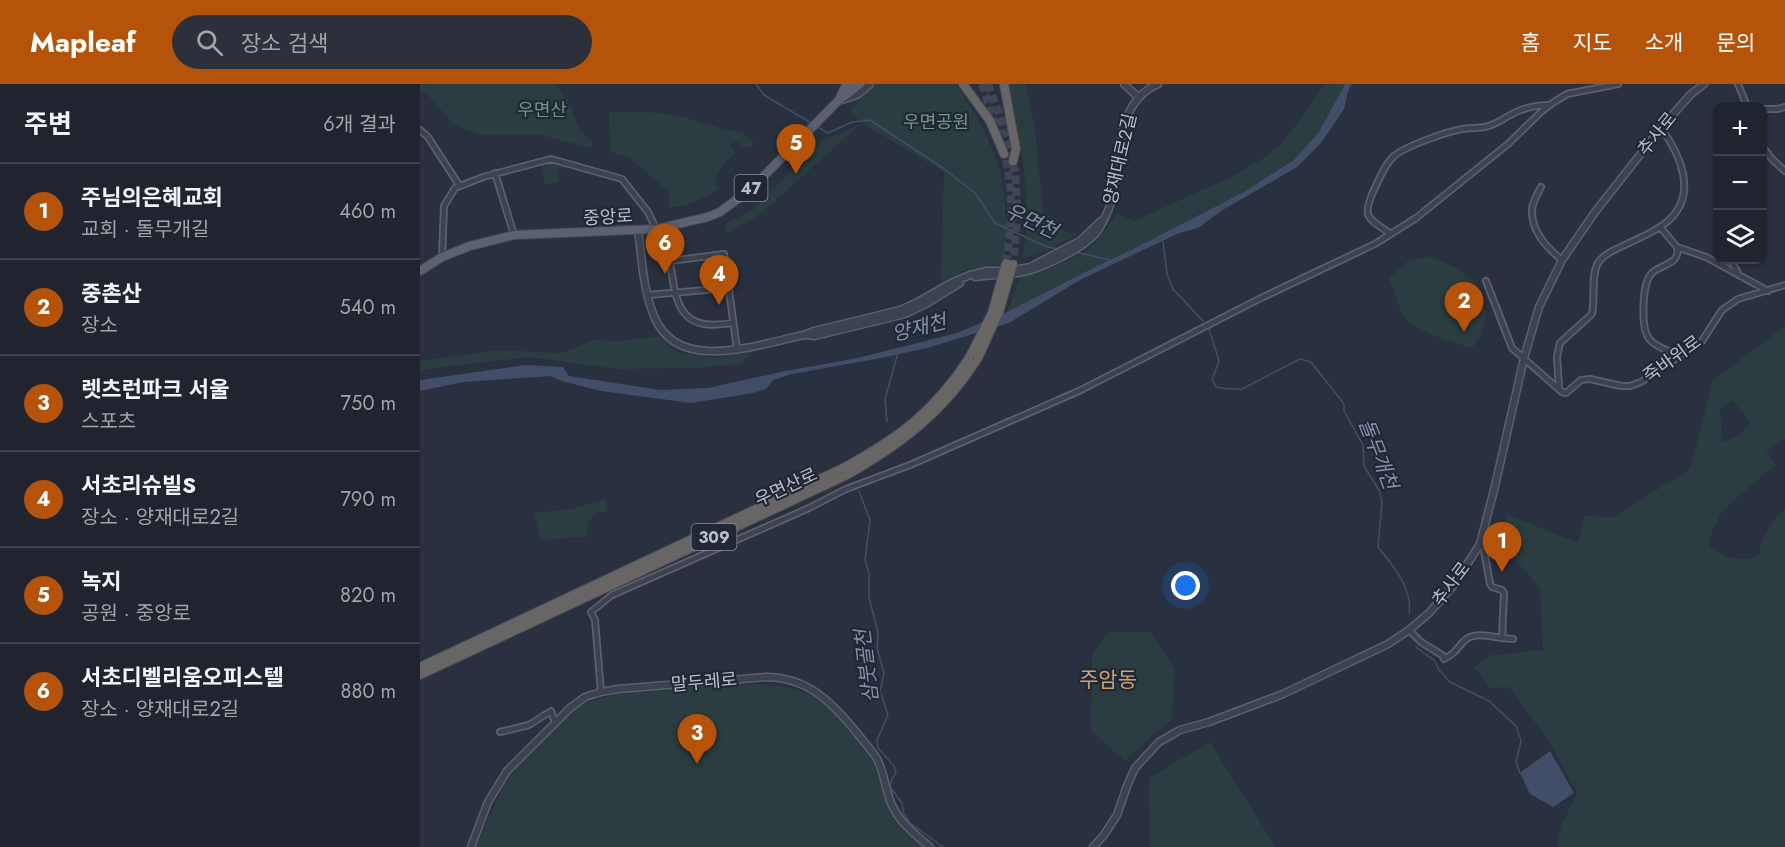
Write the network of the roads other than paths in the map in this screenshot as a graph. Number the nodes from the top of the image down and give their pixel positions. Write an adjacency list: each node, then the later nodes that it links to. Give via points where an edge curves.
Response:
1 (860, 84): 12 (main road, 중앙로 / 47)
2 (870, 84): 12 (street, via 857,95)
3 (963, 84): 20 (highway, via 990,121)
4 (1004, 84): 21 (highway, via 1016,149)
5 (1124, 84): 11 (street, 양재대로2길)
6 (1158, 84): 11 (street, 양재대로2길)
7 (1618, 84): 14 (street, via 1567,94)
8 (1704, 84): 17 (street, 추사로)
9 (1738, 84): 13 (street)
10 (844, 86): 12 (main road, 47)
11 (1138, 97): 45 (street, 양재대로2길, via 1124,124 1108,211 1100,227 1082,242 1024,268 970,275 900,310)
12 (838, 101): 27 (main road, 중앙로 / 47, via 751,189 720,212)
13 (1745, 102)
14 (1550, 105): 29 (street, via 1494,156); 29 (street, via 1535,105 1485,127 1450,132 1394,156 1384,168 1367,212 1368,218)
15 (1785, 107): 16 (street)
16 (1767, 108)
17 (1661, 128): 26 (street, via 1674,145 1684,178 1681,206); 33 (street, 추사로)
18 (420, 130): 24 (street)
19 (1767, 152): 22 (street)
20 (1005, 154)
21 (1013, 161)
22 (1785, 171)
23 (495, 173): 24 (street); 27 (street, via 551,159 617,177 648,212); 30 (street)
24 (459, 185): 32 (street, via 444,206)
25 (1541, 187): 33 (street, via 1532,209 1536,230)
26 (1660, 227): 31 (street); 49 (street, via 1605,255 1598,263 1592,314 1557,350)
27 (656, 229): 28 (main road, 중앙로 / 47)
28 (638, 230): 30 (main road, 중앙로 / 47); 43 (street, 양재대로2길)
29 (1391, 234): 56 (street, via 1081,390 867,480 612,595 591,612 596,620)
30 (514, 236): 32 (main road, 중앙로 / 47)
31 (1677, 247): 37 (street); 46 (street, via 1676,260 1647,280 1644,304 1647,336 1656,345)
32 (442, 257): 36 (main road, 중앙로 / 47)
33 (1562, 260): 48 (street, 추사로, via 1539,307)
34 (1009, 263): 47 (highway, 우면산로 / 309, bridge, via 999,312)
35 (1733, 264): 37 (street)
36 (420, 271)
37 (1739, 275): 41 (street)
38 (1486, 281): 48 (street, via 1512,348)
39 (1785, 285): 41 (street, 죽바위로)
40 (729, 288): 42 (street); 42 (street, via 724,254 670,261); 44 (street)
41 (1768, 291): 46 (street, 죽바위로, via 1738,299 1722,310 1702,341)
42 (675, 293): 43 (street); 44 (street, via 683,312 694,321 710,325)
43 (648, 295): 45 (street, 양재대로2길, via 658,325 680,345 696,351)
44 (733, 323): 45 (street)
45 (737, 349)
46 (1680, 356): 49 (street, 죽바위로, via 1630,386 1590,379 1581,380 1566,393)
47 (974, 358): 54 (highway, 우면산로 / 309, via 920,419 874,452); 55 (highway, 우면산로 / 309, via 967,375 940,408 876,459)
48 (1524, 358): 49 (street); 50 (street, 추사로)
49 (1559, 389)
50 (1482, 536): 51 (street, 추사로, via 1454,585); 52 (street, via 1490,584 1504,593)
51 (1409, 630): 52 (street, via 1444,659 1473,636); 61 (street, 추사로, via 1314,680 1180,730 1159,742 1135,768 1117,815)
52 (1502, 638): 53 (street)
53 (1513, 639)
54 (420, 667)
55 (420, 675)
56 (601, 692): 57 (street, 말두레로, via 585,697); 60 (street, 말두레로, via 773,677 816,692 833,704 874,754 900,819)
57 (555, 722): 58 (street, via 551,711 529,725); 59 (street, 말두레로, via 507,771 488,802)
58 (500, 732)
59 (471, 847)
60 (930, 847)
61 (1093, 847)

